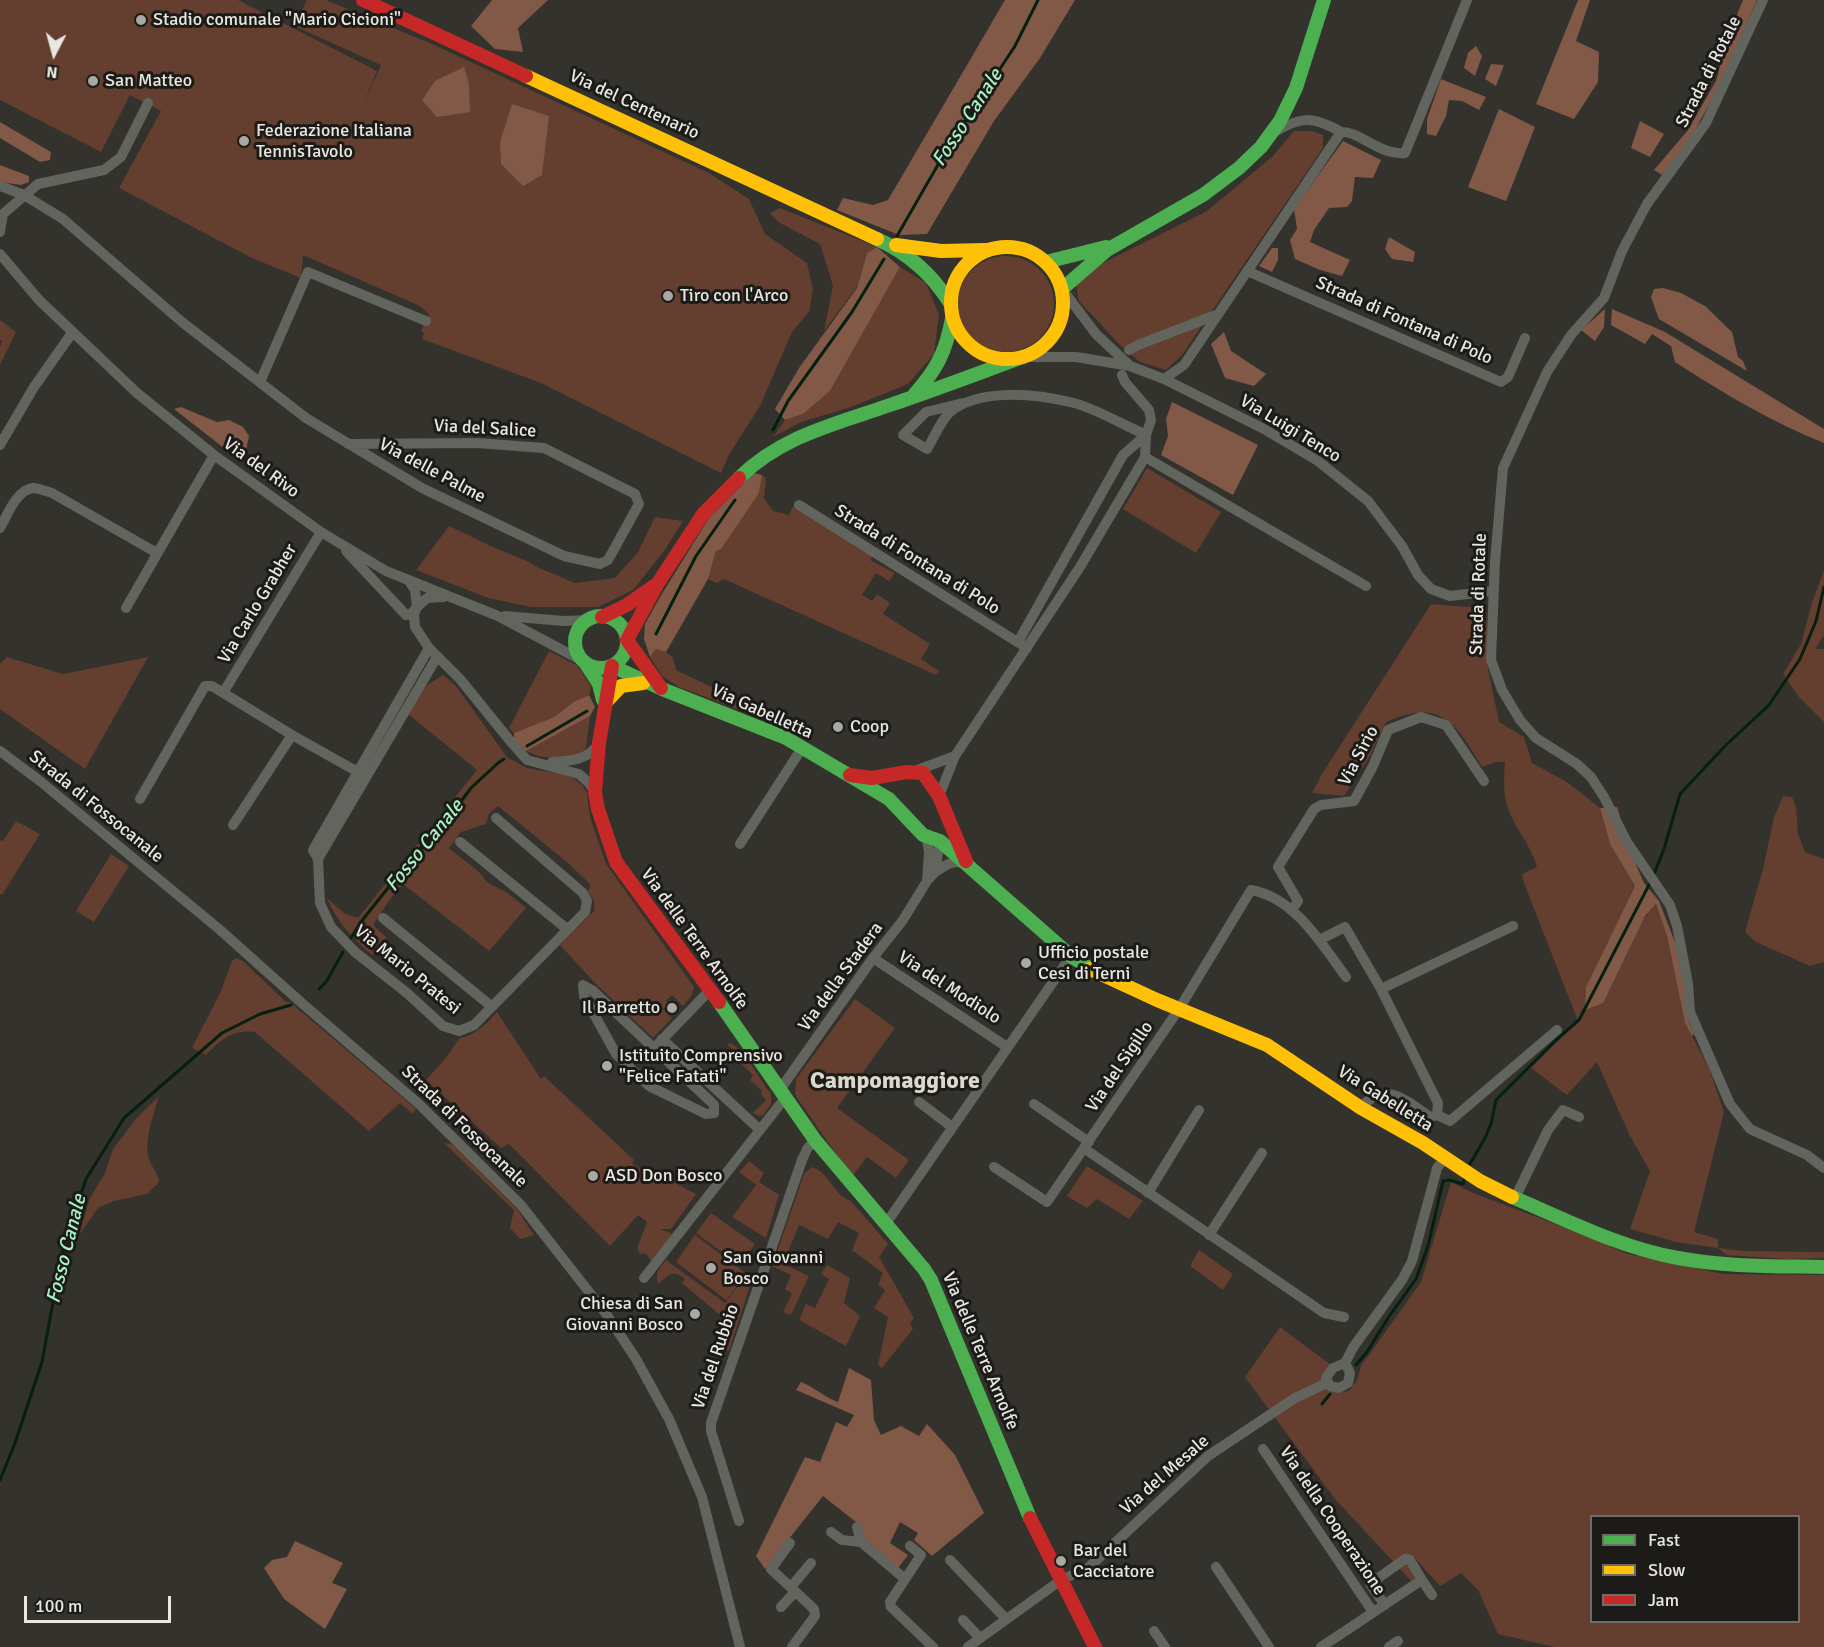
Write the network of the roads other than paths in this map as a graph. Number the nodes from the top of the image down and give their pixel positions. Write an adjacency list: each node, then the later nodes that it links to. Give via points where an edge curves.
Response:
1 (363, 0): 12 (street, Via del Centenario)
2 (1324, 0): 7 (street, via 1303,69)
3 (1467, 0): 6 (street, via 1405,153 1395,154)
4 (1763, 0): 47 (street, Strada di Rotale, via 1706,123 1647,204 1604,297 1571,334 1547,372 1503,468)
5 (148, 103): 9 (street, via 121,157 105,170 38,184)
6 (1341, 132): 7 (street, via 1324,122 1305,120 1293,121); 17 (street)
7 (1271, 135): 13 (street, via 1221,183)
8 (0, 186): 9 (street, Via delle Palme)
9 (24, 195): 10 (street); 30 (street, Via delle Palme, via 63,219 182,322)
10 (2, 214): 11 (street)
11 (0, 232)
12 (888, 244): 14 (street, Via del Centenario, via 941,251); 19 (street, Via del Centenario, via 920,264)
13 (1114, 245): 16 (street); 18 (street)
14 (987, 250): 16 (street, via 1002,246 1018,248); 19 (street, via 960,271)
15 (0, 254): 23 (street, Via del Rivo)
16 (1046, 262): 18 (street)
17 (1247, 271): 20 (street); 24 (street, Strada di Fontana di Polo, via 1501,382 1508,377)
18 (1062, 290): 26 (street, via 1063,306 1051,338); 27 (street, Via Luigi Tenco, via 1096,334)
19 (950, 303): 21 (street)
20 (1216, 315): 25 (street); 29 (street, via 1184,365)
21 (952, 318): 26 (street, via 972,347 988,356); 31 (street, via 946,350 933,373)
22 (426, 321): 30 (street, via 308,272)
23 (72, 333): 35 (street, via 34,387); 36 (street, Via del Rivo)
24 (1525, 338)
25 (1129, 350)
26 (1023, 357): 27 (street, Via Luigi Tenco, via 1076,357); 31 (street)
27 (1130, 366): 29 (street, Via Luigi Tenco)
28 (1122, 375): 33 (street, via 1149,410 1151,420)
29 (1164, 379): 47 (street, Via Luigi Tenco, via 1318,461 1375,510 1431,589 1450,596)
30 (260, 382): 34 (street, Via delle Palme)
31 (912, 396): 45 (street, via 816,429 766,455 703,514)
32 (963, 403): 32 (street, via 947,415 927,448 903,435 926,412); 33 (street, via 980,397 1015,396 1076,403)
33 (1146, 435): 37 (street); 55 (street, via 1123,455)
34 (348, 444): 43 (street, Via delle Palme, via 422,488 564,556); 43 (street, Via del Salice, via 477,443 544,448 635,494 639,504 608,560)
35 (0, 446)
36 (214, 455): 40 (street, Via del Rivo); 42 (street)
37 (1145, 457): 46 (street); 55 (street, via 1080,567)
38 (799, 505): 55 (street, Strada di Fontana di Polo)
39 (0, 528): 42 (street, via 16,501 34,488 51,493)
40 (321, 532): 41 (street, Via del Rivo); 63 (street, Via Carlo Grabher)
41 (336, 541): 44 (street, Via del Rivo); 50 (street, via 401,611 406,615)
42 (157, 553): 49 (street)
43 (600, 564)
44 (407, 580): 48 (street, Via del Rivo); 50 (street, via 415,590)
45 (658, 583): 52 (street, via 627,605); 53 (street)
46 (1366, 586)
47 (1494, 591): 117 (street, Strada di Rotale, via 1491,660 1502,690 1536,738 1591,777 1627,842 1670,905 1688,984 1690,1012 1730,1104 1750,1129 1807,1155)
48 (451, 597): 50 (street, via 427,598); 51 (street)
49 (126, 608)
50 (417, 608): 56 (street, via 415,627)
51 (498, 616): 52 (street, via 564,621); 58 (street)
52 (595, 618): 54 (street, via 619,624); 58 (street, via 577,633 577,651)
53 (637, 622): 54 (street); 59 (street, via 635,640)
54 (627, 640): 59 (street); 60 (street, via 624,656)
55 (1022, 645): 69 (street)
56 (429, 648): 57 (street); 72 (street, Via Mario Pratesi)
57 (437, 657): 70 (street, via 527,760); 72 (street, Via Mario Pratesi)
58 (584, 662): 60 (street, via 599,668); 64 (street, Via delle Terre Arnolfe, via 599,684)
59 (642, 662): 62 (street)
60 (612, 666): 61 (street, Via Gabelletta); 64 (street, Via delle Terre Arnolfe)
61 (648, 683): 62 (street, Via Gabelletta); 64 (street, via 630,682 617,687)
62 (662, 689): 67 (street, Via Gabelletta)
63 (223, 693): 65 (street); 77 (street, Via Carlo Grabher, via 205,686)
64 (604, 705): 66 (street, Via delle Terre Arnolfe)
65 (292, 735): 72 (street); 80 (street)
66 (599, 743): 70 (street, via 581,759); 75 (street, Via delle Terre Arnolfe)
67 (802, 748): 73 (street, Via Gabelletta); 84 (street)
68 (0, 751): 150 (street, Strada di Fossocanale, via 219,928 419,1104 521,1205 607,1315 669,1419 702,1497)
69 (955, 756): 71 (street); 76 (street)
70 (538, 763): 75 (street, via 579,774)
71 (908, 772): 73 (street, Via Gabelletta, via 865,778); 76 (street, Via Gabelletta, via 923,773); 78 (street, via 894,781)
72 (361, 773): 97 (street, Via Mario Pratesi, via 313,850 318,859 320,903 331,927 443,1026 459,1031 468,1029)
73 (844, 774): 78 (street, Via Gabelletta)
74 (1484, 781): 87 (street, Via Sirio, via 1446,725 1421,717 1388,730 1354,801 1314,809 1278,867 1298,901)
75 (595, 792): 96 (street, Via delle Terre Arnolfe, via 616,862)
76 (939, 796): 81 (street, Via Gabelletta)
77 (140, 799)
78 (894, 803): 82 (street, Via Gabelletta)
79 (496, 818): 90 (street, Via Mario Pratesi, via 583,893 587,901 585,912)
80 (233, 825)
81 (952, 827): 82 (street, via 950,833); 85 (street, Via Gabelletta)
82 (934, 840): 85 (street, Via Gabelletta); 86 (street)
83 (460, 842): 90 (street)
84 (740, 844)
85 (967, 863): 86 (street, via 948,864); 92 (street, Via Gabelletta)
86 (931, 877): 93 (street, Via della Stadera)
87 (1292, 910): 91 (street); 98 (street, via 1274,897 1251,890)
88 (383, 918): 97 (street, Via Mario Pratesi)
89 (1513, 926): 95 (street)
90 (567, 929): 97 (street, Via Mario Pratesi)
91 (1319, 940): 94 (street); 95 (street, via 1345,927)
92 (1071, 956): 98 (street, Via Gabelletta, via 1097,973); 101 (street, Via del Modiolo)
93 (873, 958): 101 (street, Via del Modiolo); 103 (street, Via della Stadera)
94 (1346, 976)
95 (1381, 989): 108 (street, via 1438,1103)
96 (710, 990): 100 (street); 103 (street, Via delle Terre Arnolfe)
97 (491, 1006)
98 (1179, 1009): 106 (street, Via Gabelletta, via 1267,1045); 113 (street, Via del Sigillo)
99 (1557, 1030): 108 (street, via 1450,1121)
100 (662, 1039): 102 (street); 111 (street)
101 (1007, 1047): 110 (street, Via del Modiolo)
102 (653, 1049): 102 (street, via 592,990 583,985 584,996 624,1062 649,1086 706,1114 714,1113 714,1105)
103 (782, 1094): 111 (street); 112 (street, Via delle Terre Arnolfe)
104 (919, 1102): 110 (street)
105 (1034, 1104): 113 (street, Via del Sigillo)
106 (1361, 1108): 108 (street, via 1378,1095 1393,1094 1430,1117); 115 (street, Via Gabelletta)
107 (1199, 1110): 118 (street)
108 (1437, 1115)
109 (1580, 1118): 119 (street, via 1563,1110 1548,1130)
110 (952, 1127): 120 (street, Via del Modiolo)
111 (760, 1130): 123 (street)
112 (815, 1140): 120 (street, Via delle Terre Arnolfe); 128 (street, Via del Rubbio, via 802,1160 711,1423)
113 (1087, 1146): 116 (street, Via del Sigillo, via 1047,1202); 118 (street, Via del Sigillo)
114 (1262, 1153): 121 (street)
115 (1445, 1158): 119 (street, Via Gabelletta); 125 (street, Via del Mesale, via 1437,1168 1412,1262)
116 (994, 1167)
117 (1824, 1168)
118 (1148, 1193): 121 (street, Via del Sigillo)
119 (1515, 1198): 122 (street, Via Gabelletta, via 1621,1242 1678,1258 1742,1265)
120 (885, 1225): 138 (street, Via delle Terre Arnolfe, via 931,1280 1032,1524)
121 (1209, 1235): 124 (street, Via del Sigillo, via 1324,1313)
122 (1824, 1267)
123 (644, 1278)
124 (1344, 1317)
125 (1345, 1363): 126 (street, Via del Mesale, via 1329,1373); 126 (street, Via del Mesale, via 1350,1373 1348,1383 1339,1388)
126 (1327, 1383): 138 (street, Via del Mesale, via 1295,1398 1208,1456 1088,1568)
127 (1263, 1449): 145 (street, Via della Cooperazione)
128 (739, 1521)
129 (857, 1527): 131 (street)
130 (831, 1532): 131 (street, via 842,1540)
131 (861, 1542): 137 (street)
132 (790, 1543): 140 (street, via 771,1569)
133 (910, 1546): 137 (street, via 921,1555)
134 (950, 1560): 146 (street)
135 (811, 1563): 140 (street)
136 (1216, 1567): 157 (street)
137 (905, 1579): 152 (street, via 890,1602 891,1607)
138 (1061, 1580): 146 (street, Via del Mesale); 155 (street, Via delle Terre Arnolfe)
139 (1422, 1580): 141 (street); 142 (street, Via della Cooperazione); 142 (street, Via della Cooperazione, via 1410,1560 1405,1559 1370,1584)
140 (793, 1589): 143 (street); 151 (street, via 815,1616)
141 (1432, 1595)
142 (1384, 1605): 145 (street, Via della Cooperazione)
143 (781, 1606)
144 (903, 1612): 153 (street)
145 (1373, 1612): 158 (street, Via della Cooperazione)
146 (1006, 1618): 149 (street, Via del Mesale)
147 (963, 1620): 149 (street)
148 (1154, 1631): 156 (street)
149 (979, 1637): 154 (street, Via del Mesale)
150 (740, 1647)
151 (792, 1647)
152 (933, 1647)
153 (940, 1647)
154 (968, 1647)
155 (1095, 1647)
156 (1165, 1647)
157 (1269, 1647)
158 (1321, 1647)

